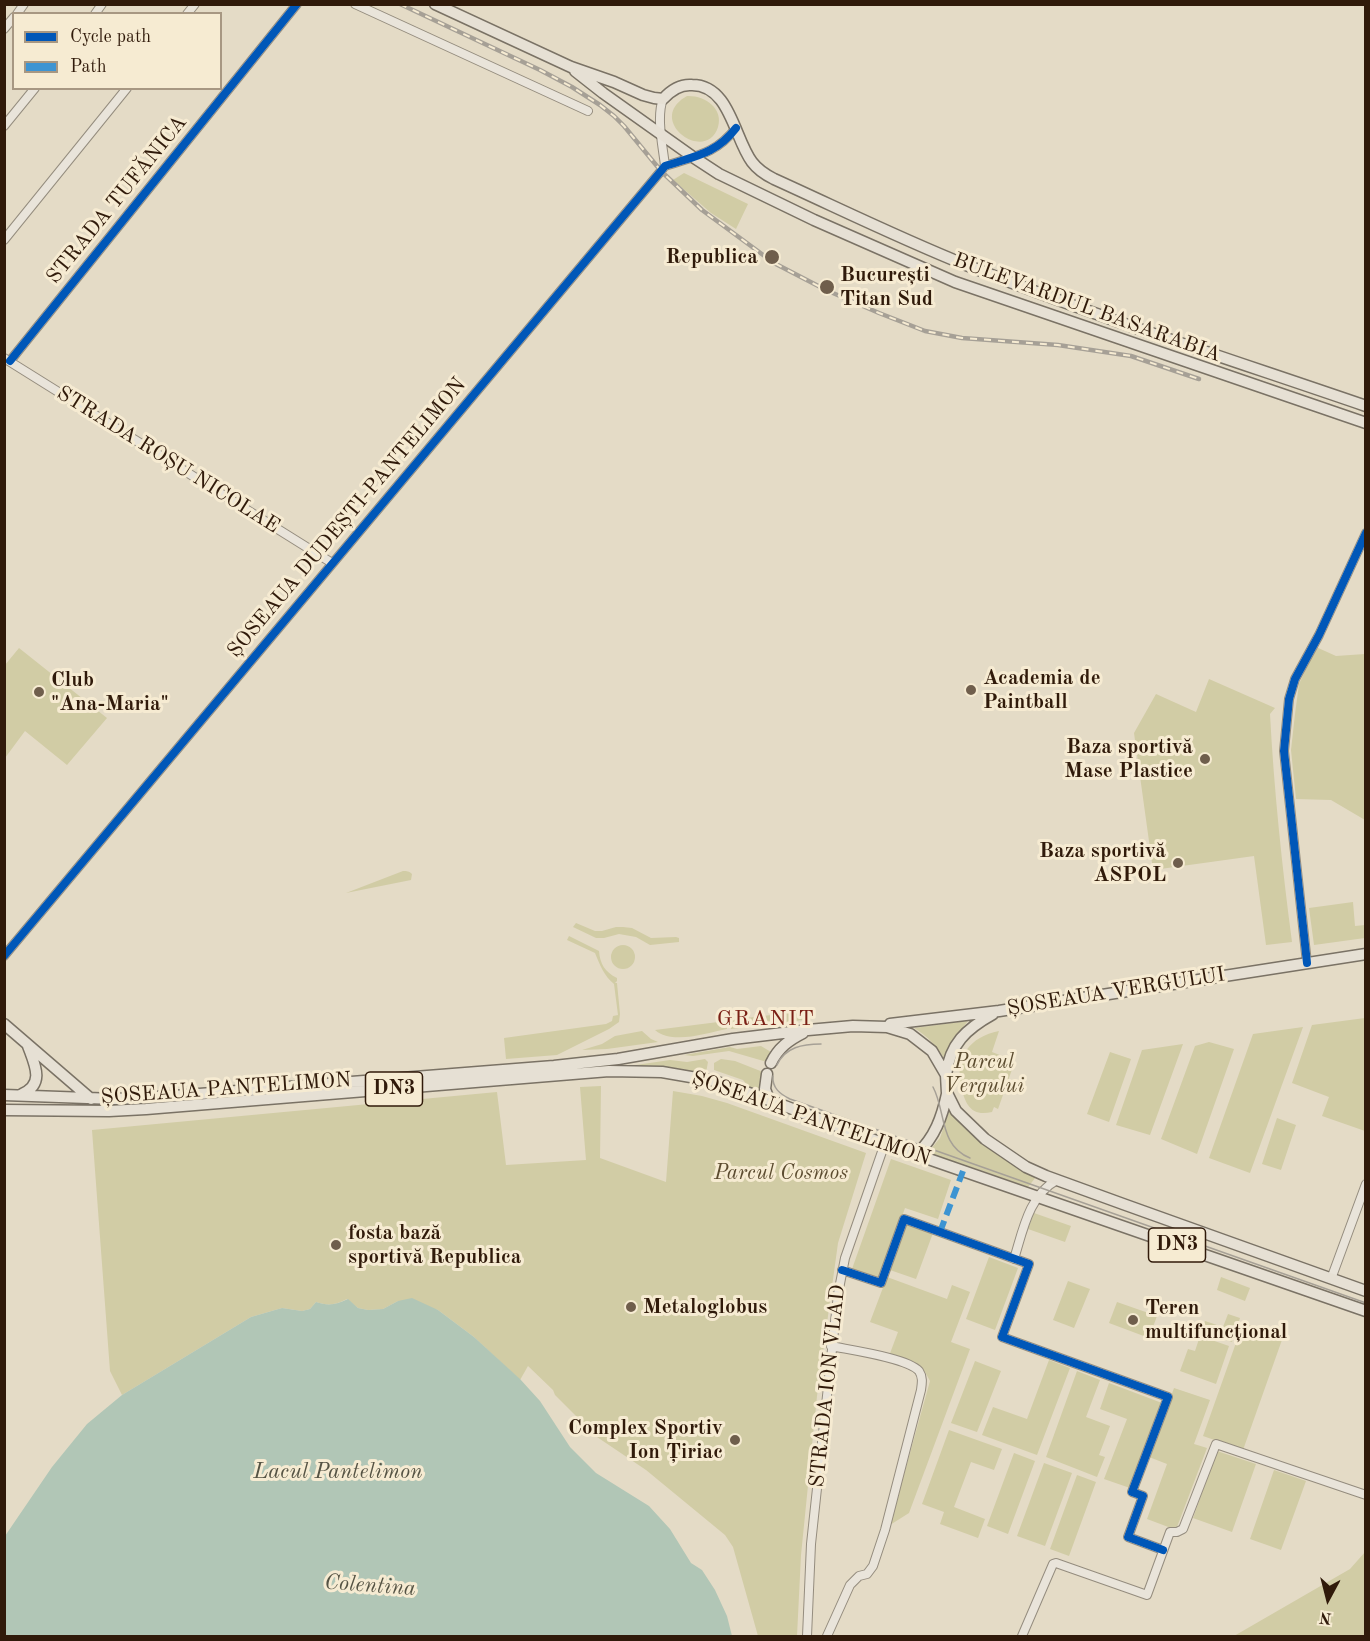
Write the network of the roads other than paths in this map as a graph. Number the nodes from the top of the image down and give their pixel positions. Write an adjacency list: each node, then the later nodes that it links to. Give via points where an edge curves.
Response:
1 (297, 4): 15 (street, STRADA TUFĂNICA)
2 (355, 4): 8 (street)
3 (435, 4): 4 (main road)
4 (571, 67): 7 (main road); 11 (main road)
5 (33, 90): 9 (street)
6 (125, 90): 14 (street)
7 (663, 99): 10 (main road, BULEVARDUL BASARABIA, via 675,89 700,86 719,98); 11 (street)
8 (588, 111)
9 (4, 126)
10 (736, 128): 12 (street, via 719,147); 16 (main road, BULEVARDUL BASARABIA, via 753,164 766,175 932,251 1078,307)
11 (662, 135): 12 (main road); 13 (street)
12 (693, 157): 13 (street); 17 (main road, BULEVARDUL BASARABIA, via 766,198 955,282)
13 (665, 166): 19 (street, ȘOSEAUA DUDEȘTI-PANTELIMON)
14 (4, 240)
15 (7, 359): 19 (street, STRADA ROȘU NICOLAE)
16 (1365, 406)
17 (1365, 423)
18 (1365, 533): 22 (street, via 1289,699 1284,751)
19 (332, 563): 21 (street, ȘOSEAUA DUDEȘTI-PANTELIMON)
20 (1365, 954): 22 (main road, ȘOSEAUA VERGULUI)
21 (4, 956)
22 (1307, 963): 23 (main road, ȘOSEAUA VERGULUI)
23 (999, 1011): 25 (main road, ȘOSEAUA VERGULUI); 30 (main road, via 958,1041)
24 (4, 1024): 27 (main road)
25 (866, 1025): 26 (main road, ȘOSEAUA PANTELIMON / DN3); 30 (main road, ȘOSEAUA PANTELIMON / DN3, via 910,1034 932,1051)
26 (808, 1030): 28 (main road, via 786,1043); 34 (main road, ȘOSEAUA PANTELIMON / DN3, via 554,1066 174,1096)
27 (27, 1044): 33 (main road, via 36,1081); 34 (main road)
28 (771, 1063)
29 (767, 1074): 35 (main road, via 765,1089)
30 (946, 1075): 31 (main road, ȘOSEAUA PANTELIMON / DN3)
31 (947, 1093): 40 (main road, via 938,1125); 41 (main road, ȘOSEAUA PANTELIMON / DN3, via 956,1111 985,1139 1026,1167)
32 (4, 1095): 33 (main road, ȘOSEAUA PANTELIMON / DN3)
33 (22, 1095): 34 (main road, ȘOSEAUA PANTELIMON / DN3)
34 (89, 1098): 37 (main road); 38 (main road)
35 (769, 1100): 38 (main road, ȘOSEAUA PANTELIMON / DN3, via 679,1074 609,1071); 39 (main road, ȘOSEAUA PANTELIMON / DN3)
36 (4, 1110): 37 (main road, ȘOSEAUA PANTELIMON / DN3)
37 (77, 1111): 38 (main road, ȘOSEAUA PANTELIMON / DN3)
38 (109, 1111)
39 (885, 1143): 40 (main road, ȘOSEAUA PANTELIMON / DN3); 45 (street, STRADA ION VLAD)
40 (916, 1154): 43 (main road, ȘOSEAUA PANTELIMON / DN3)
41 (1057, 1180): 43 (street); 46 (main road, ȘOSEAUA PANTELIMON / DN3)
42 (1365, 1184): 46 (street)
43 (1037, 1196): 44 (street); 48 (main road, ȘOSEAUA PANTELIMON / DN3)
44 (1014, 1259): 45 (street, via 904,1219 881,1283); 51 (street, via 1029,1264 1002,1336 1168,1397 1132,1492 1143,1496 1128,1537)
45 (842, 1269): 49 (street, STRADA ION VLAD)
46 (1331, 1279): 47 (main road, ȘOSEAUA PANTELIMON / DN3)
47 (1365, 1291)
48 (1365, 1311)
49 (831, 1346): 52 (street, STRADA ION VLAD, via 811,1544); 53 (street, via 903,1362 916,1368 922,1380 873,1566 850,1585)
50 (1365, 1495): 51 (street, via 1216,1444 1183,1529 1170,1532)
51 (1163, 1550): 54 (street, via 1147,1595 1053,1564)
52 (807, 1636)
53 (826, 1636)
54 (1022, 1636)

